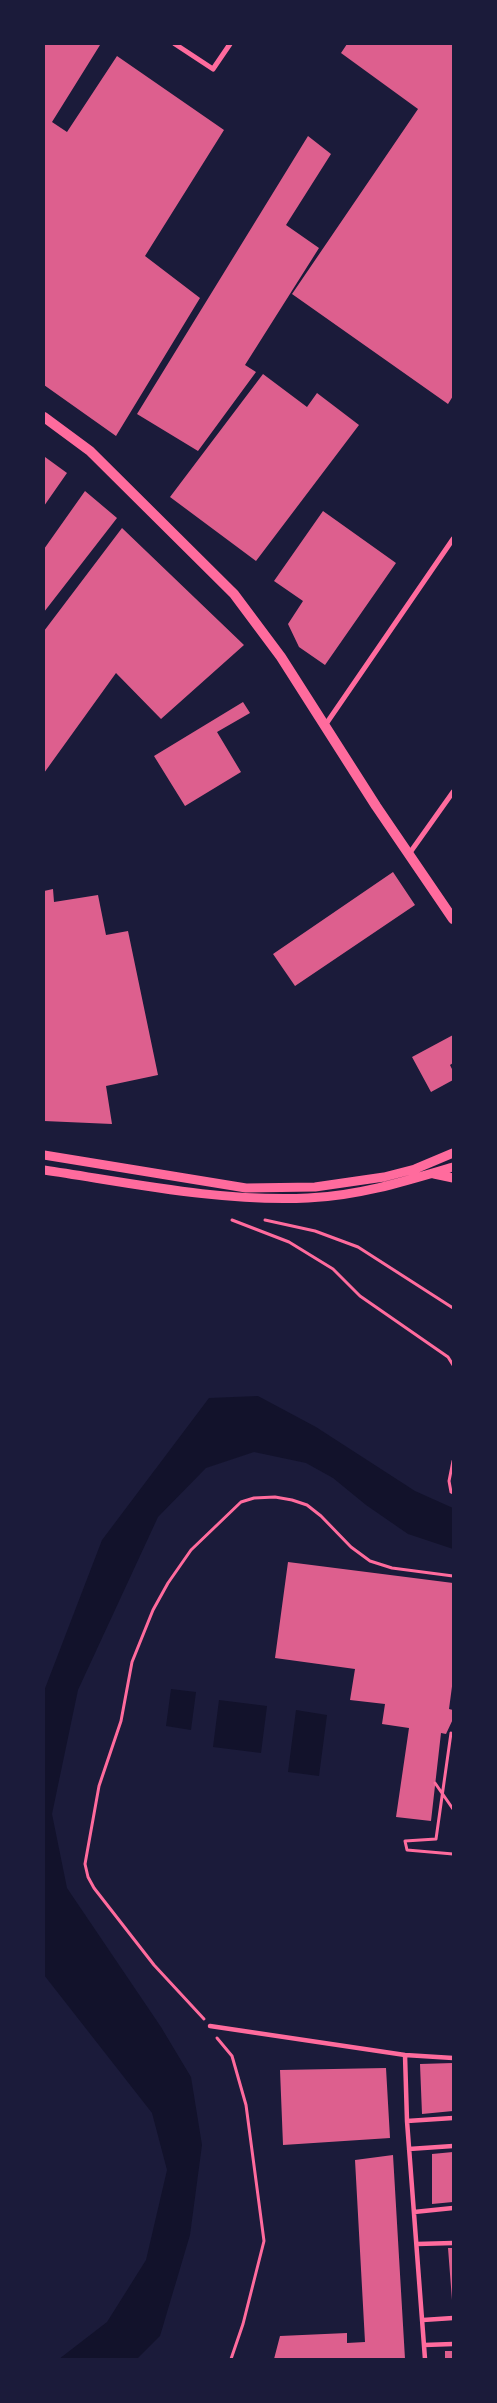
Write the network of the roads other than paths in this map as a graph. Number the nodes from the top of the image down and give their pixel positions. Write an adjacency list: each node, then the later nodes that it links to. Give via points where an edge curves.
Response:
1 (175, 44): 2 (street, via 213,69)
2 (230, 44)
3 (44, 417): 5 (main road, via 90,451 234,594)
4 (453, 539): 5 (street)
5 (326, 724): 7 (main road)
6 (453, 792): 7 (street)
7 (409, 854): 8 (main road)
8 (453, 919)
9 (453, 1153): 10 (street, via 384,1177 315,1187 246,1188)
10 (44, 1155)
11 (453, 1167): 13 (street)
12 (44, 1170): 13 (street, via 252,1199 310,1198 360,1192)
13 (432, 1173): 14 (street)
14 (453, 1178)
15 (210, 2026): 16 (street)
16 (405, 2055): 17 (street); 19 (street)
17 (453, 2058)
18 (453, 2118): 19 (street)
19 (407, 2121): 21 (street)
20 (453, 2146): 21 (street)
21 (410, 2149): 23 (street)
22 (453, 2208): 23 (street)
23 (414, 2212): 25 (street)
24 (453, 2242): 25 (street)
25 (416, 2244): 27 (street)
26 (453, 2318): 27 (street)
27 (422, 2320): 29 (street)
28 (453, 2344): 29 (street)
29 (424, 2346): 30 (street)
30 (425, 2359)

